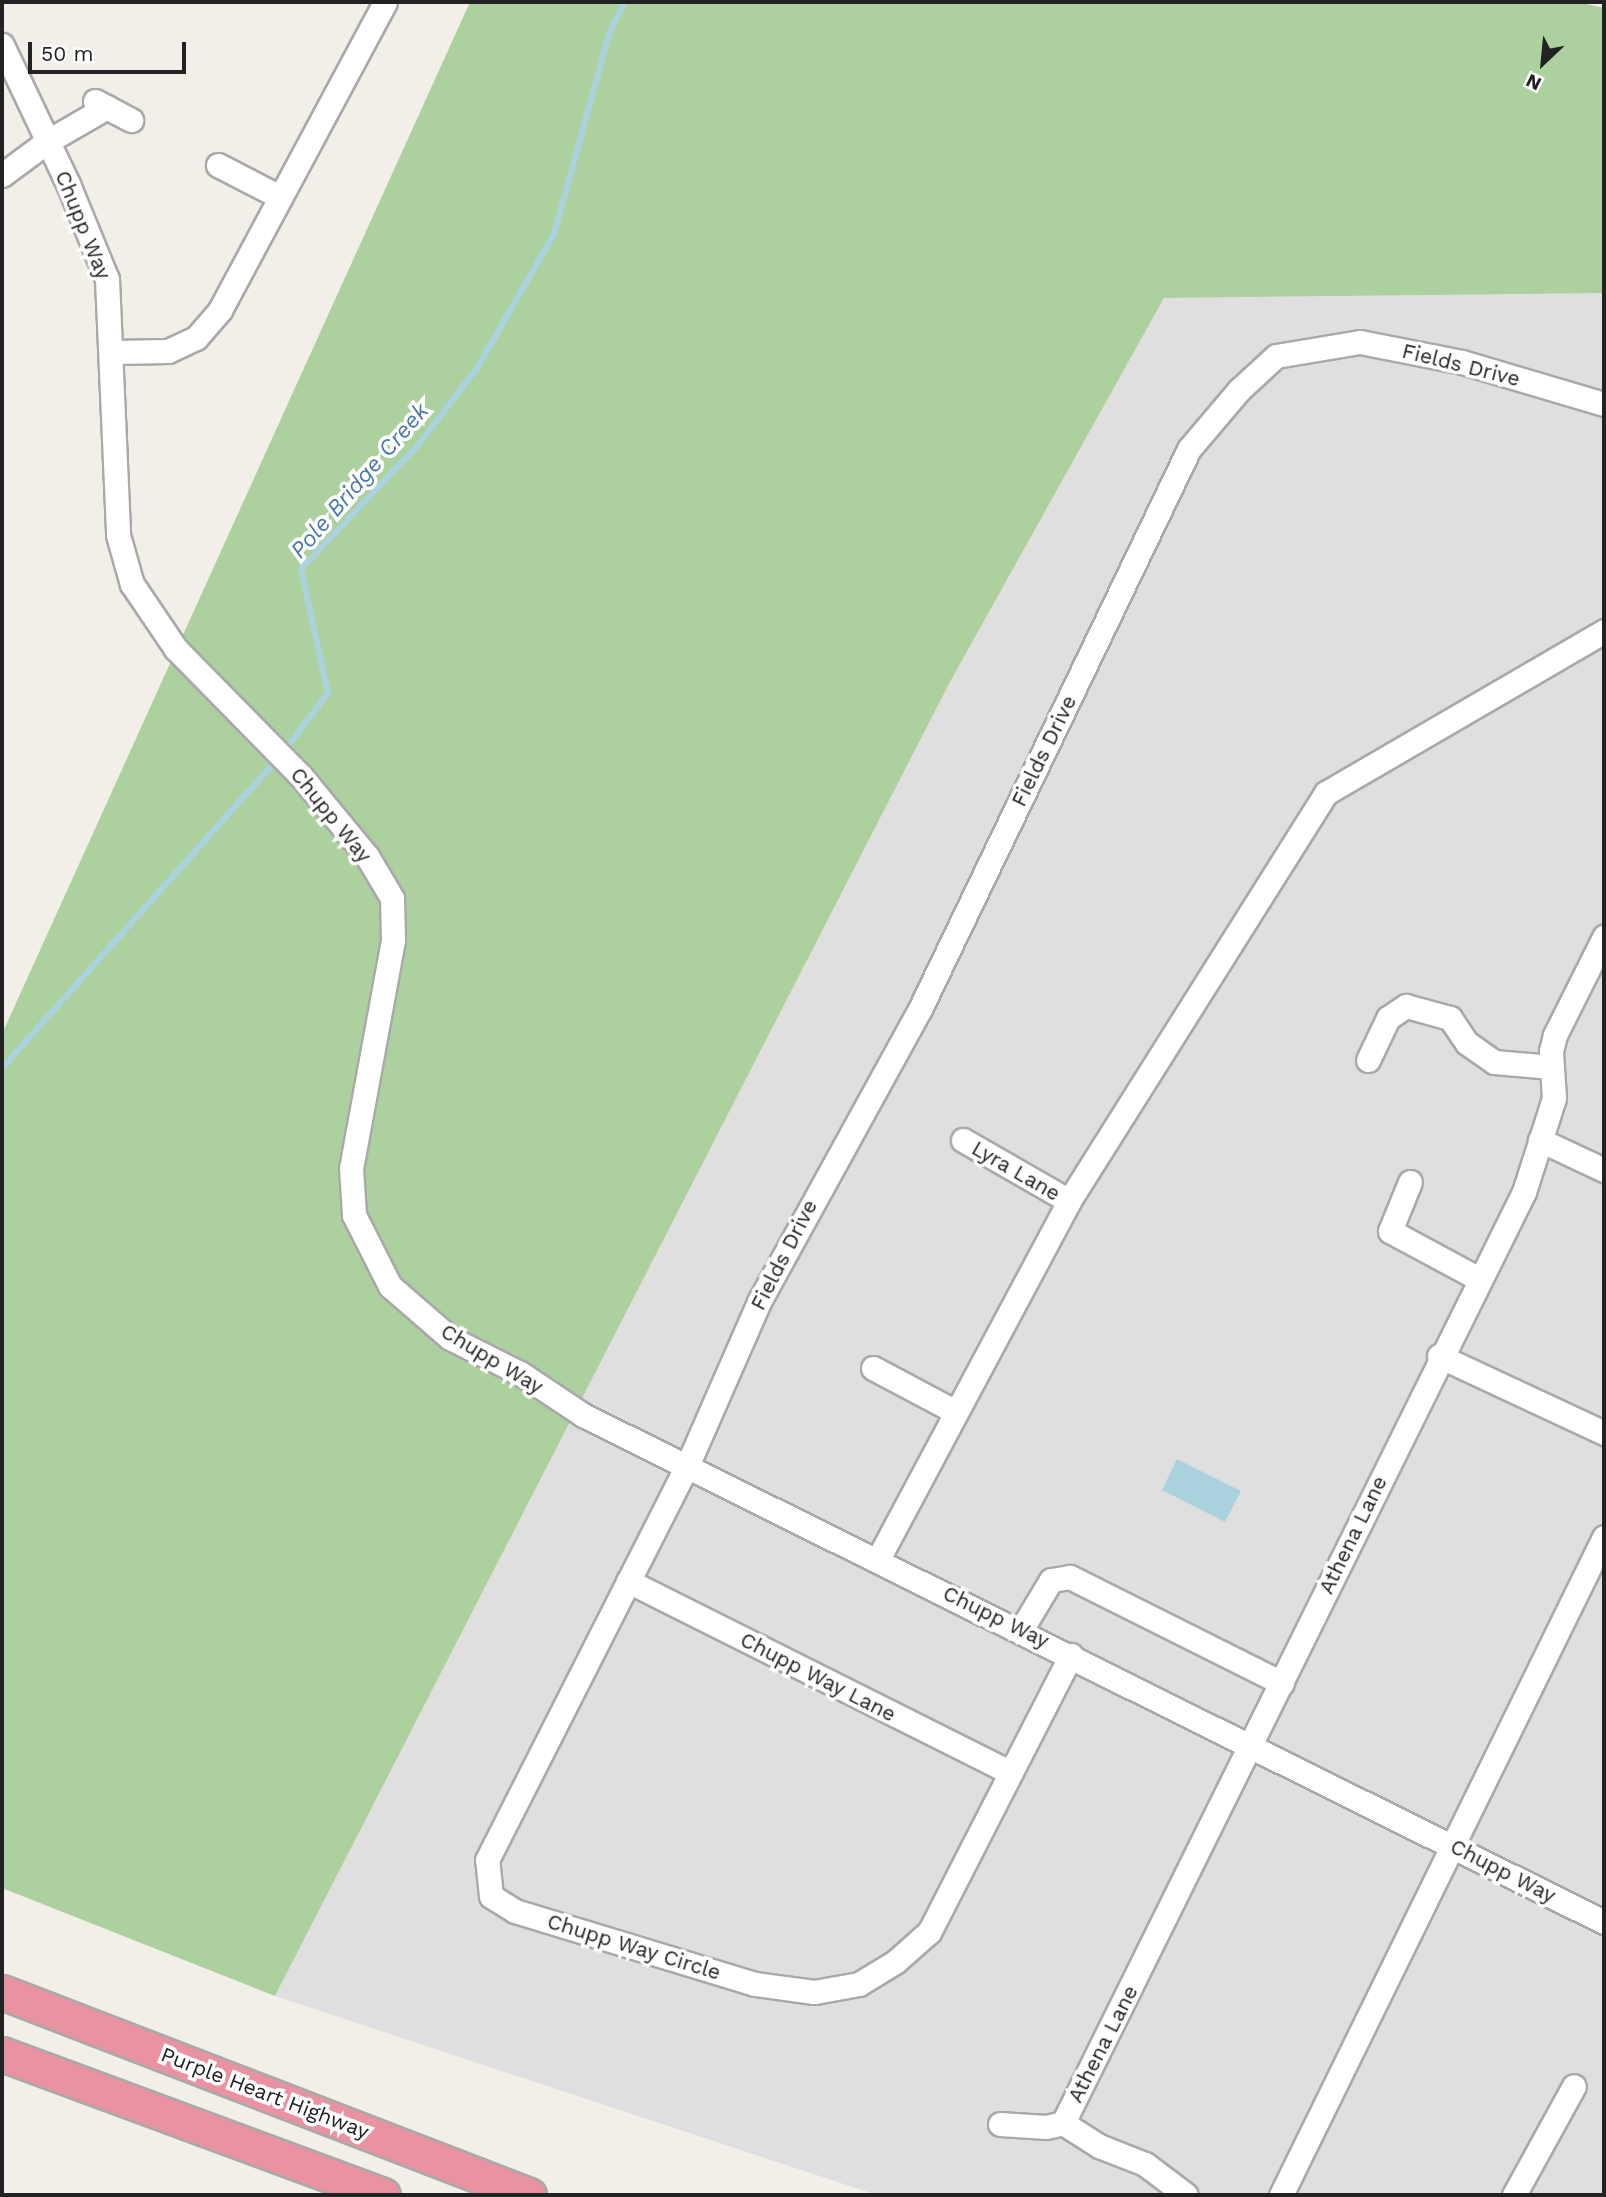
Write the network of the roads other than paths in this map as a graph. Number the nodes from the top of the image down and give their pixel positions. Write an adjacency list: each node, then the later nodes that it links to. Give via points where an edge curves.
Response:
1 (385, 2): 7 (street)
2 (2, 46): 4 (street, Chupp Way)
3 (131, 120): 4 (street, via 101,104)
4 (48, 141): 6 (street); 8 (street, Chupp Way, via 107,279)
5 (218, 165): 7 (street)
6 (2, 175)
7 (280, 197): 8 (street, via 220,310 196,338 168,351)
8 (113, 352): 24 (street, Chupp Way, via 118,535 132,583 176,649 301,776 367,856 392,898 393,940 351,1168 354,1215 390,1286 450,1338 520,1373 583,1415)
9 (1604, 404): 24 (street, Fields Drive, via 1462,362 1360,342 1276,356 1239,390 1189,449 920,1009 760,1300)
10 (1604, 631): 18 (street, via 1326,793)
11 (1604, 937): 13 (street, Athena Lane, via 1562,1017 1551,1051)
12 (1368, 1060): 13 (street, via 1388,1018 1406,1006 1450,1018 1467,1043 1494,1062)
13 (1552, 1067): 15 (street, Athena Lane, via 1554,1098)
14 (963, 1140): 18 (street, Lyra Lane)
15 (1540, 1140): 16 (street); 19 (street, Athena Lane, via 1524,1192)
16 (1604, 1170)
17 (1410, 1182): 19 (street, via 1390,1231)
18 (1069, 1201): 22 (street)
19 (1479, 1279): 20 (street, Athena Lane)
20 (1439, 1356): 23 (street); 30 (street, Athena Lane)
21 (873, 1368): 22 (street)
22 (954, 1411): 26 (street)
23 (1604, 1433)
24 (687, 1466): 26 (street, Chupp Way); 27 (street, Chupp Way Circle)
25 (1604, 1536): 33 (street)
26 (878, 1559): 28 (street, Chupp Way)
27 (628, 1581): 32 (street, Chupp Way Lane); 32 (street, Chupp Way Circle, via 487,1860 491,1896 515,1911 755,1984 814,1992 859,1984 895,1962 929,1932)
28 (1021, 1630): 29 (street, Chupp Way); 30 (street, via 1051,1580 1070,1577)
29 (1071, 1654): 31 (street, Chupp Way); 32 (street, Chupp Way Circle)
30 (1282, 1683): 31 (street, Athena Lane)
31 (1252, 1745): 33 (street, Chupp Way); 40 (street, Athena Lane)
32 (1009, 1772)
33 (1451, 1845): 34 (street, Chupp Way); 45 (street)
34 (1604, 1922)
35 (2, 1978): 37 (highway)
36 (2, 1992): 37 (highway, Purple Heart Highway)
37 (137, 2044): 43 (highway, Purple Heart Highway)
38 (2, 2054): 42 (highway)
39 (1574, 2086): 46 (street)
40 (1063, 2123): 41 (street, Athena Lane, via 1046,2127); 44 (street, Athena Lane, via 1099,2146 1145,2164)
41 (1000, 2124)
42 (383, 2195)
43 (529, 2195)
44 (1185, 2195)
45 (1280, 2195)
46 (1514, 2195)

